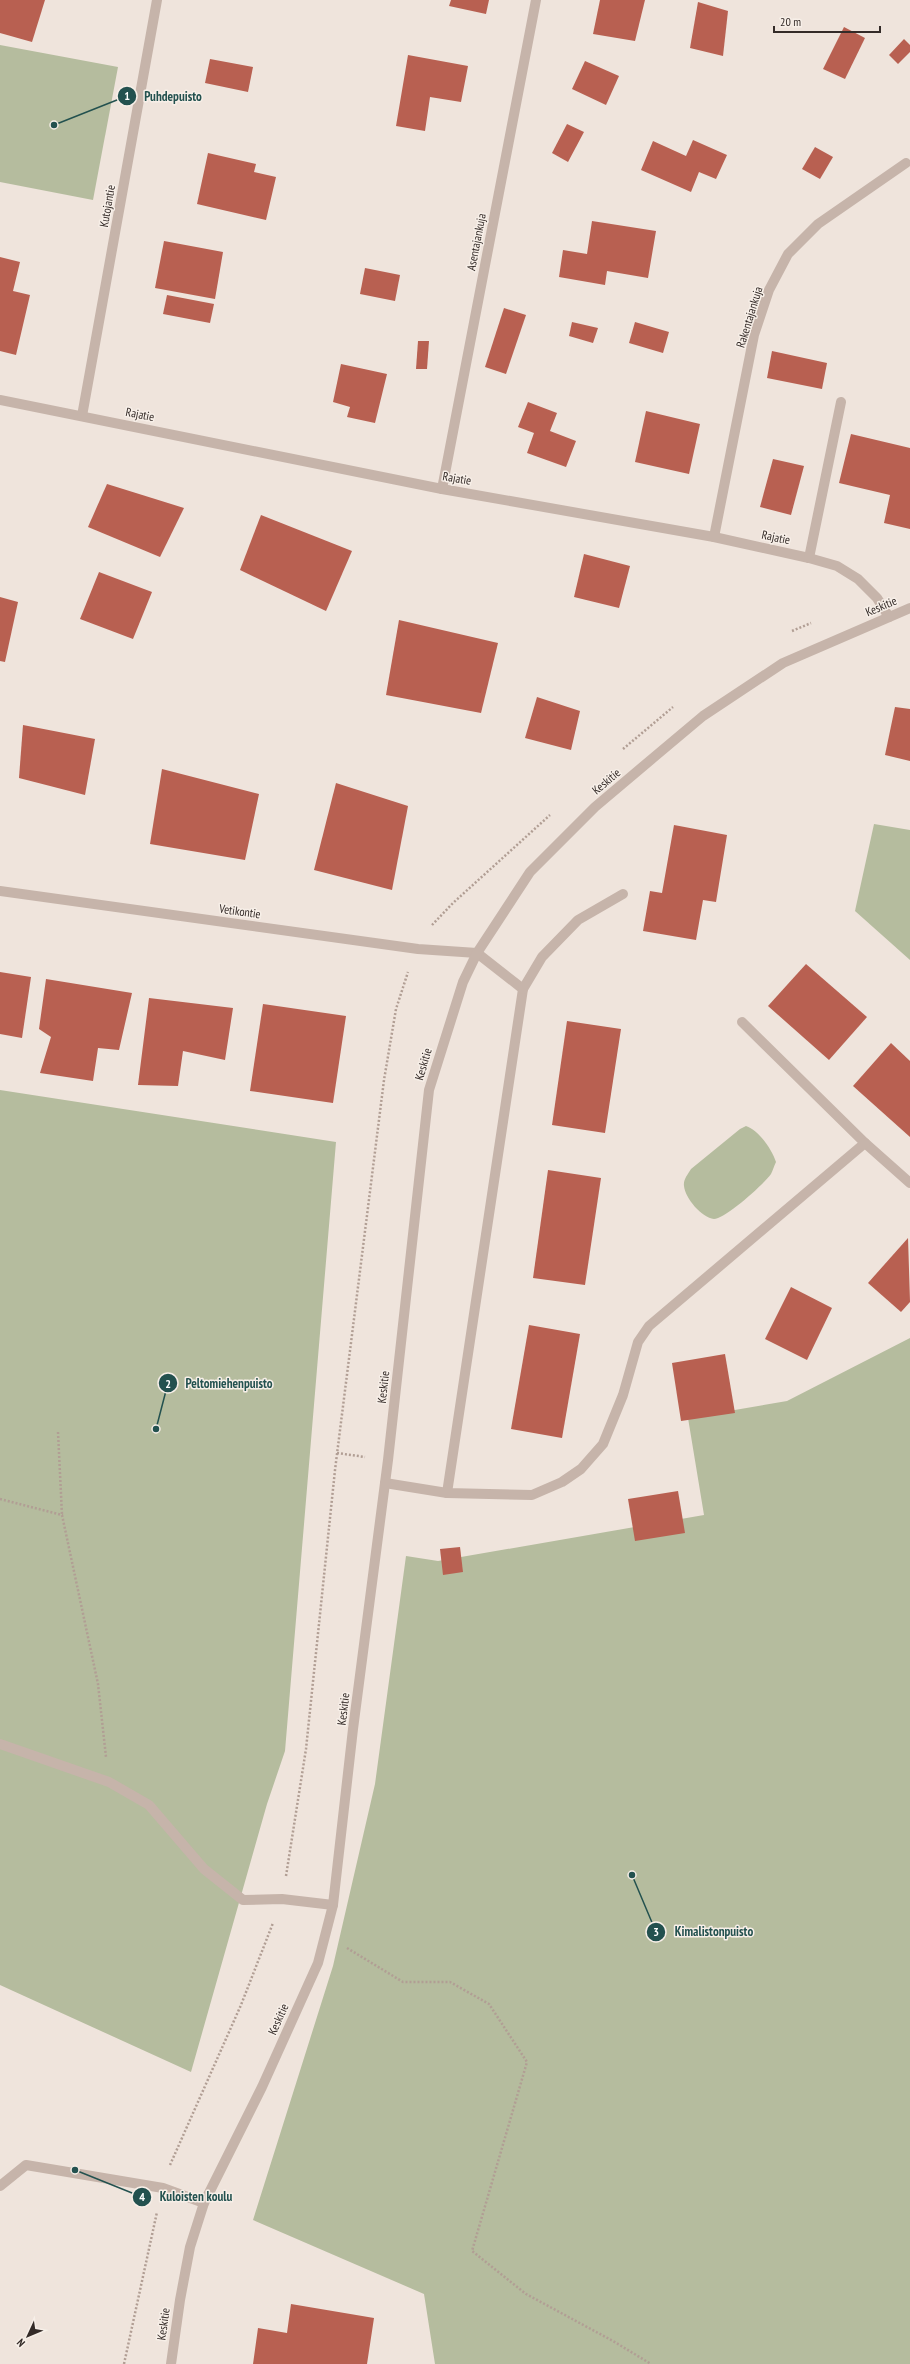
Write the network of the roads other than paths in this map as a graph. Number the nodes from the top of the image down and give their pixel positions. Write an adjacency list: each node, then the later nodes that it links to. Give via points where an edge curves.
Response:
1 (157, 0): 6 (street, Kutojantie)
2 (536, 0): 7 (street, Asentajankuja)
3 (906, 163): 8 (street, Rakentajankuja, via 818,224 788,254 769,290 754,335)
4 (0, 400): 6 (street, Rajatie)
5 (840, 402): 9 (street)
6 (82, 416): 7 (street, Rajatie)
7 (442, 489): 8 (street, Rajatie)
8 (714, 537): 9 (street, Rajatie)
9 (809, 558): 11 (street, Rajatie, via 837,566 858,579 877,598)
10 (910, 608): 11 (street, Keskitie)
11 (889, 617): 14 (street, Keskitie, via 783,663 703,716 595,807 530,872)
12 (0, 891): 14 (street, Vetikontie, via 418,949)
13 (623, 894): 15 (street, via 578,920 542,957)
14 (477, 953): 15 (street); 19 (street, Keskitie, via 461,990 429,1090)
15 (523, 989): 20 (street)
16 (742, 1022): 17 (street)
17 (865, 1144): 18 (street); 20 (street, via 649,1326 638,1342 623,1395 603,1444 581,1469 562,1482 532,1495)
18 (910, 1182)
19 (385, 1483): 20 (street); 22 (street, Keskitie)
20 (447, 1493)
21 (0, 1744): 22 (street, via 109,1782 149,1805 204,1869 243,1900 282,1899)
22 (333, 1905): 24 (street, Keskitie, via 318,1963)
23 (0, 2186): 24 (street, via 26,2165 163,2188)
24 (204, 2204): 25 (street, Keskitie, via 190,2248)
25 (171, 2364)

